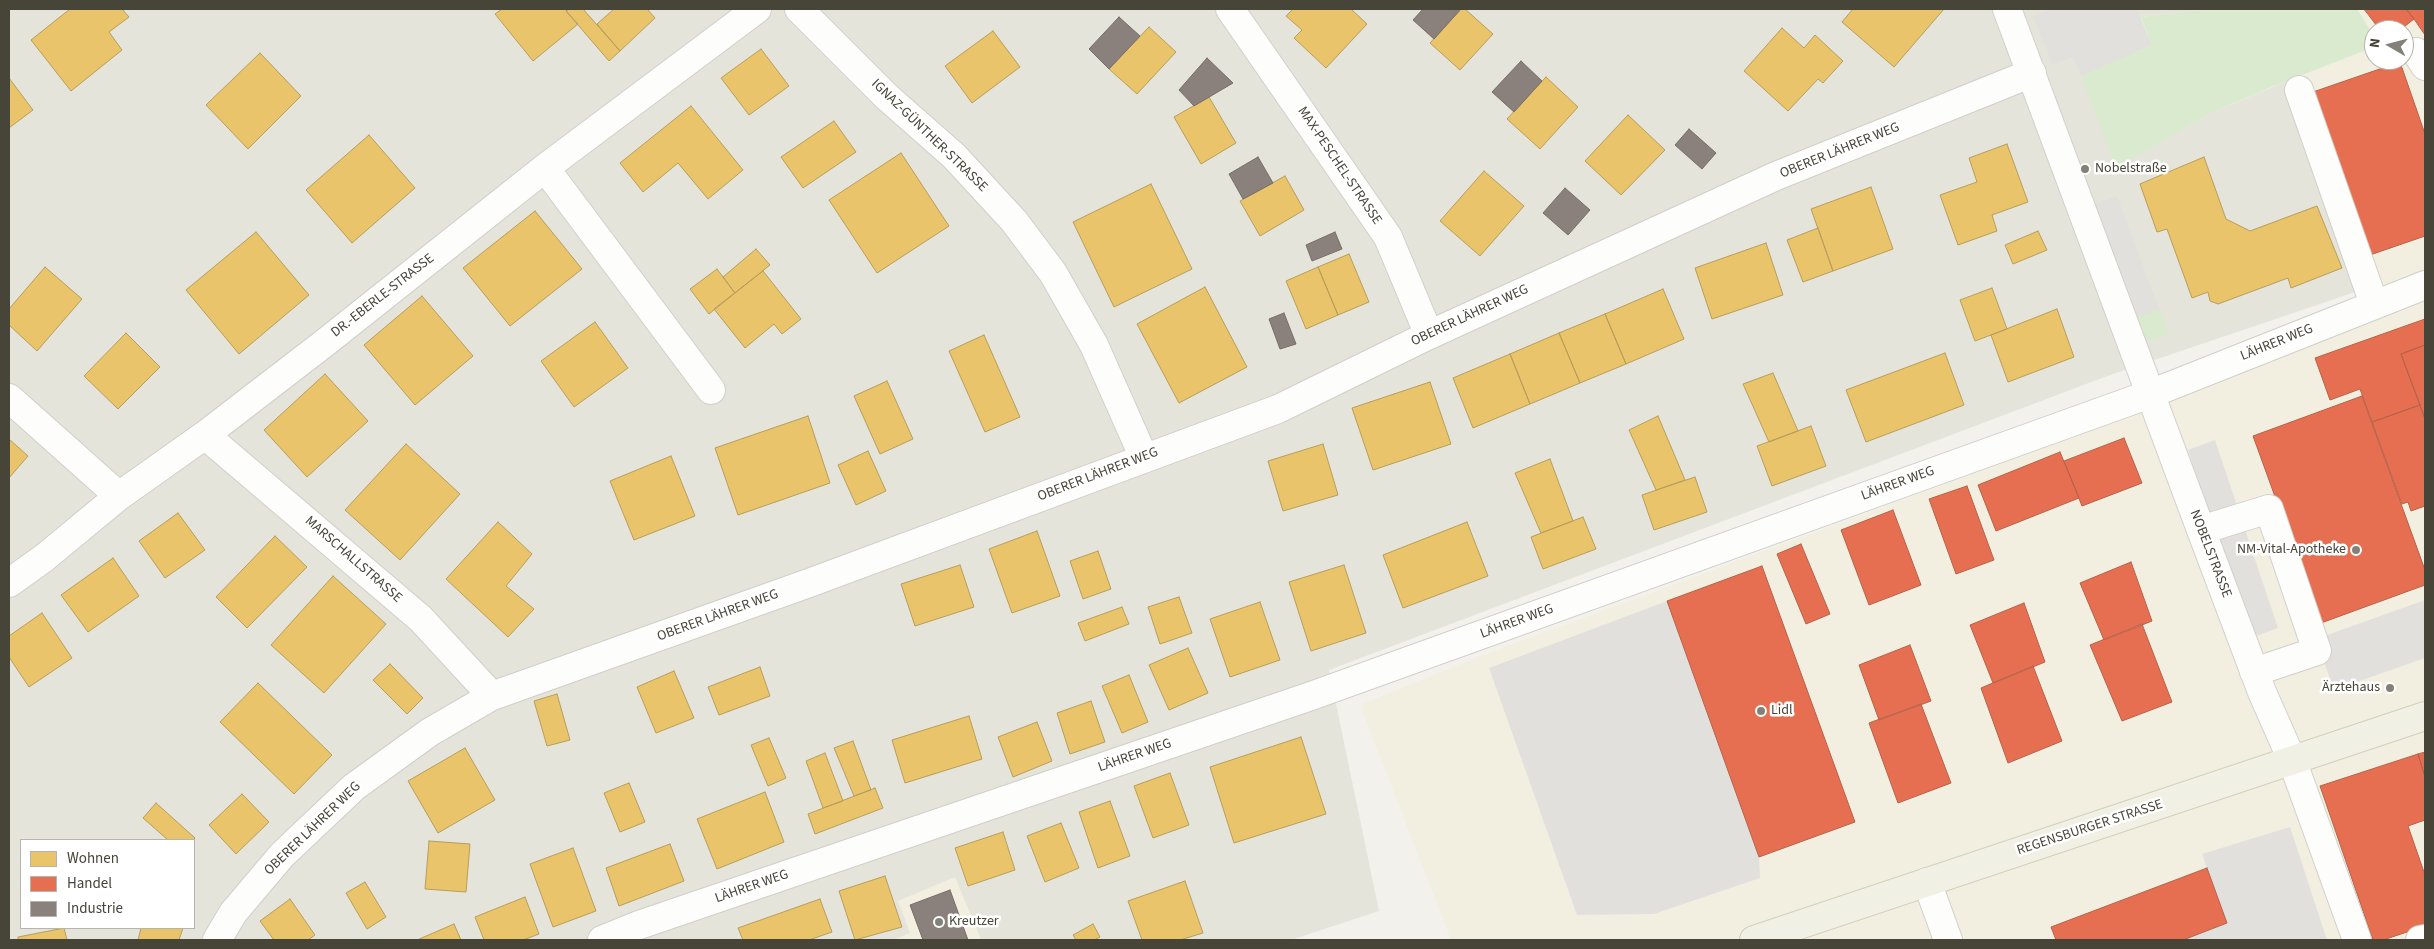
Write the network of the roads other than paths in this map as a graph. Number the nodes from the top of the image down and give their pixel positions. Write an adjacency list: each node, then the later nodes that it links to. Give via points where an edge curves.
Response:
1 (757, 9): 7 (street, DR.-EBERLE-STRASSE)
2 (799, 9): 15 (street, IGNAZ-GÜNTHER-STRASSE, via 887,97 954,156 1014,222 1053,273 1094,345)
3 (1230, 9): 10 (street, MAX-PESCHEL-STRASSE, via 1388,237)
4 (2007, 9): 5 (street, NOBELSTRASSE)
5 (2032, 73): 10 (street, OBERER LÄHRER WEG, via 1776,176); 12 (street, NOBELSTRASSE)
6 (2299, 90): 9 (street)
7 (545, 168): 11 (street); 14 (street, DR.-EBERLE-STRASSE)
8 (2425, 285): 9 (street, LÄHRER WEG)
9 (2374, 304): 12 (street, LÄHRER WEG)
10 (1429, 335): 15 (street, OBERER LÄHRER WEG, via 1278,409)
11 (711, 390)
12 (2150, 394): 17 (street, NOBELSTRASSE); 26 (street, LÄHRER WEG, via 1311,696)
13 (9, 398): 16 (street)
14 (205, 435): 16 (street, DR.-EBERLE-STRASSE); 20 (street, MARSCHALLSTRASSE, via 421,619)
15 (1144, 458): 20 (street, OBERER LÄHRER WEG, via 809,584)
16 (118, 496): 18 (street, DR.-EBERLE-STRASSE)
17 (2201, 530): 19 (street, NOBELSTRASSE); 19 (street, via 2269,509 2317,651)
18 (9, 583)
19 (2254, 672): 22 (street, NOBELSTRASSE)
20 (492, 696): 25 (street, OBERER LÄHRER WEG, via 430,732 354,787 282,855 233,913)
21 (2425, 716): 22 (main road, REGENSBURGER STRASSE)
22 (2292, 760): 23 (main road, REGENSBURGER STRASSE); 29 (street, NOBELSTRASSE)
23 (1926, 882): 27 (main road, REGENSBURGER STRASSE); 28 (street)
24 (2425, 939): 30 (street)
25 (217, 940)
26 (602, 940)
27 (1754, 940)
28 (1948, 940)
29 (2357, 940)
30 (2420, 940)

